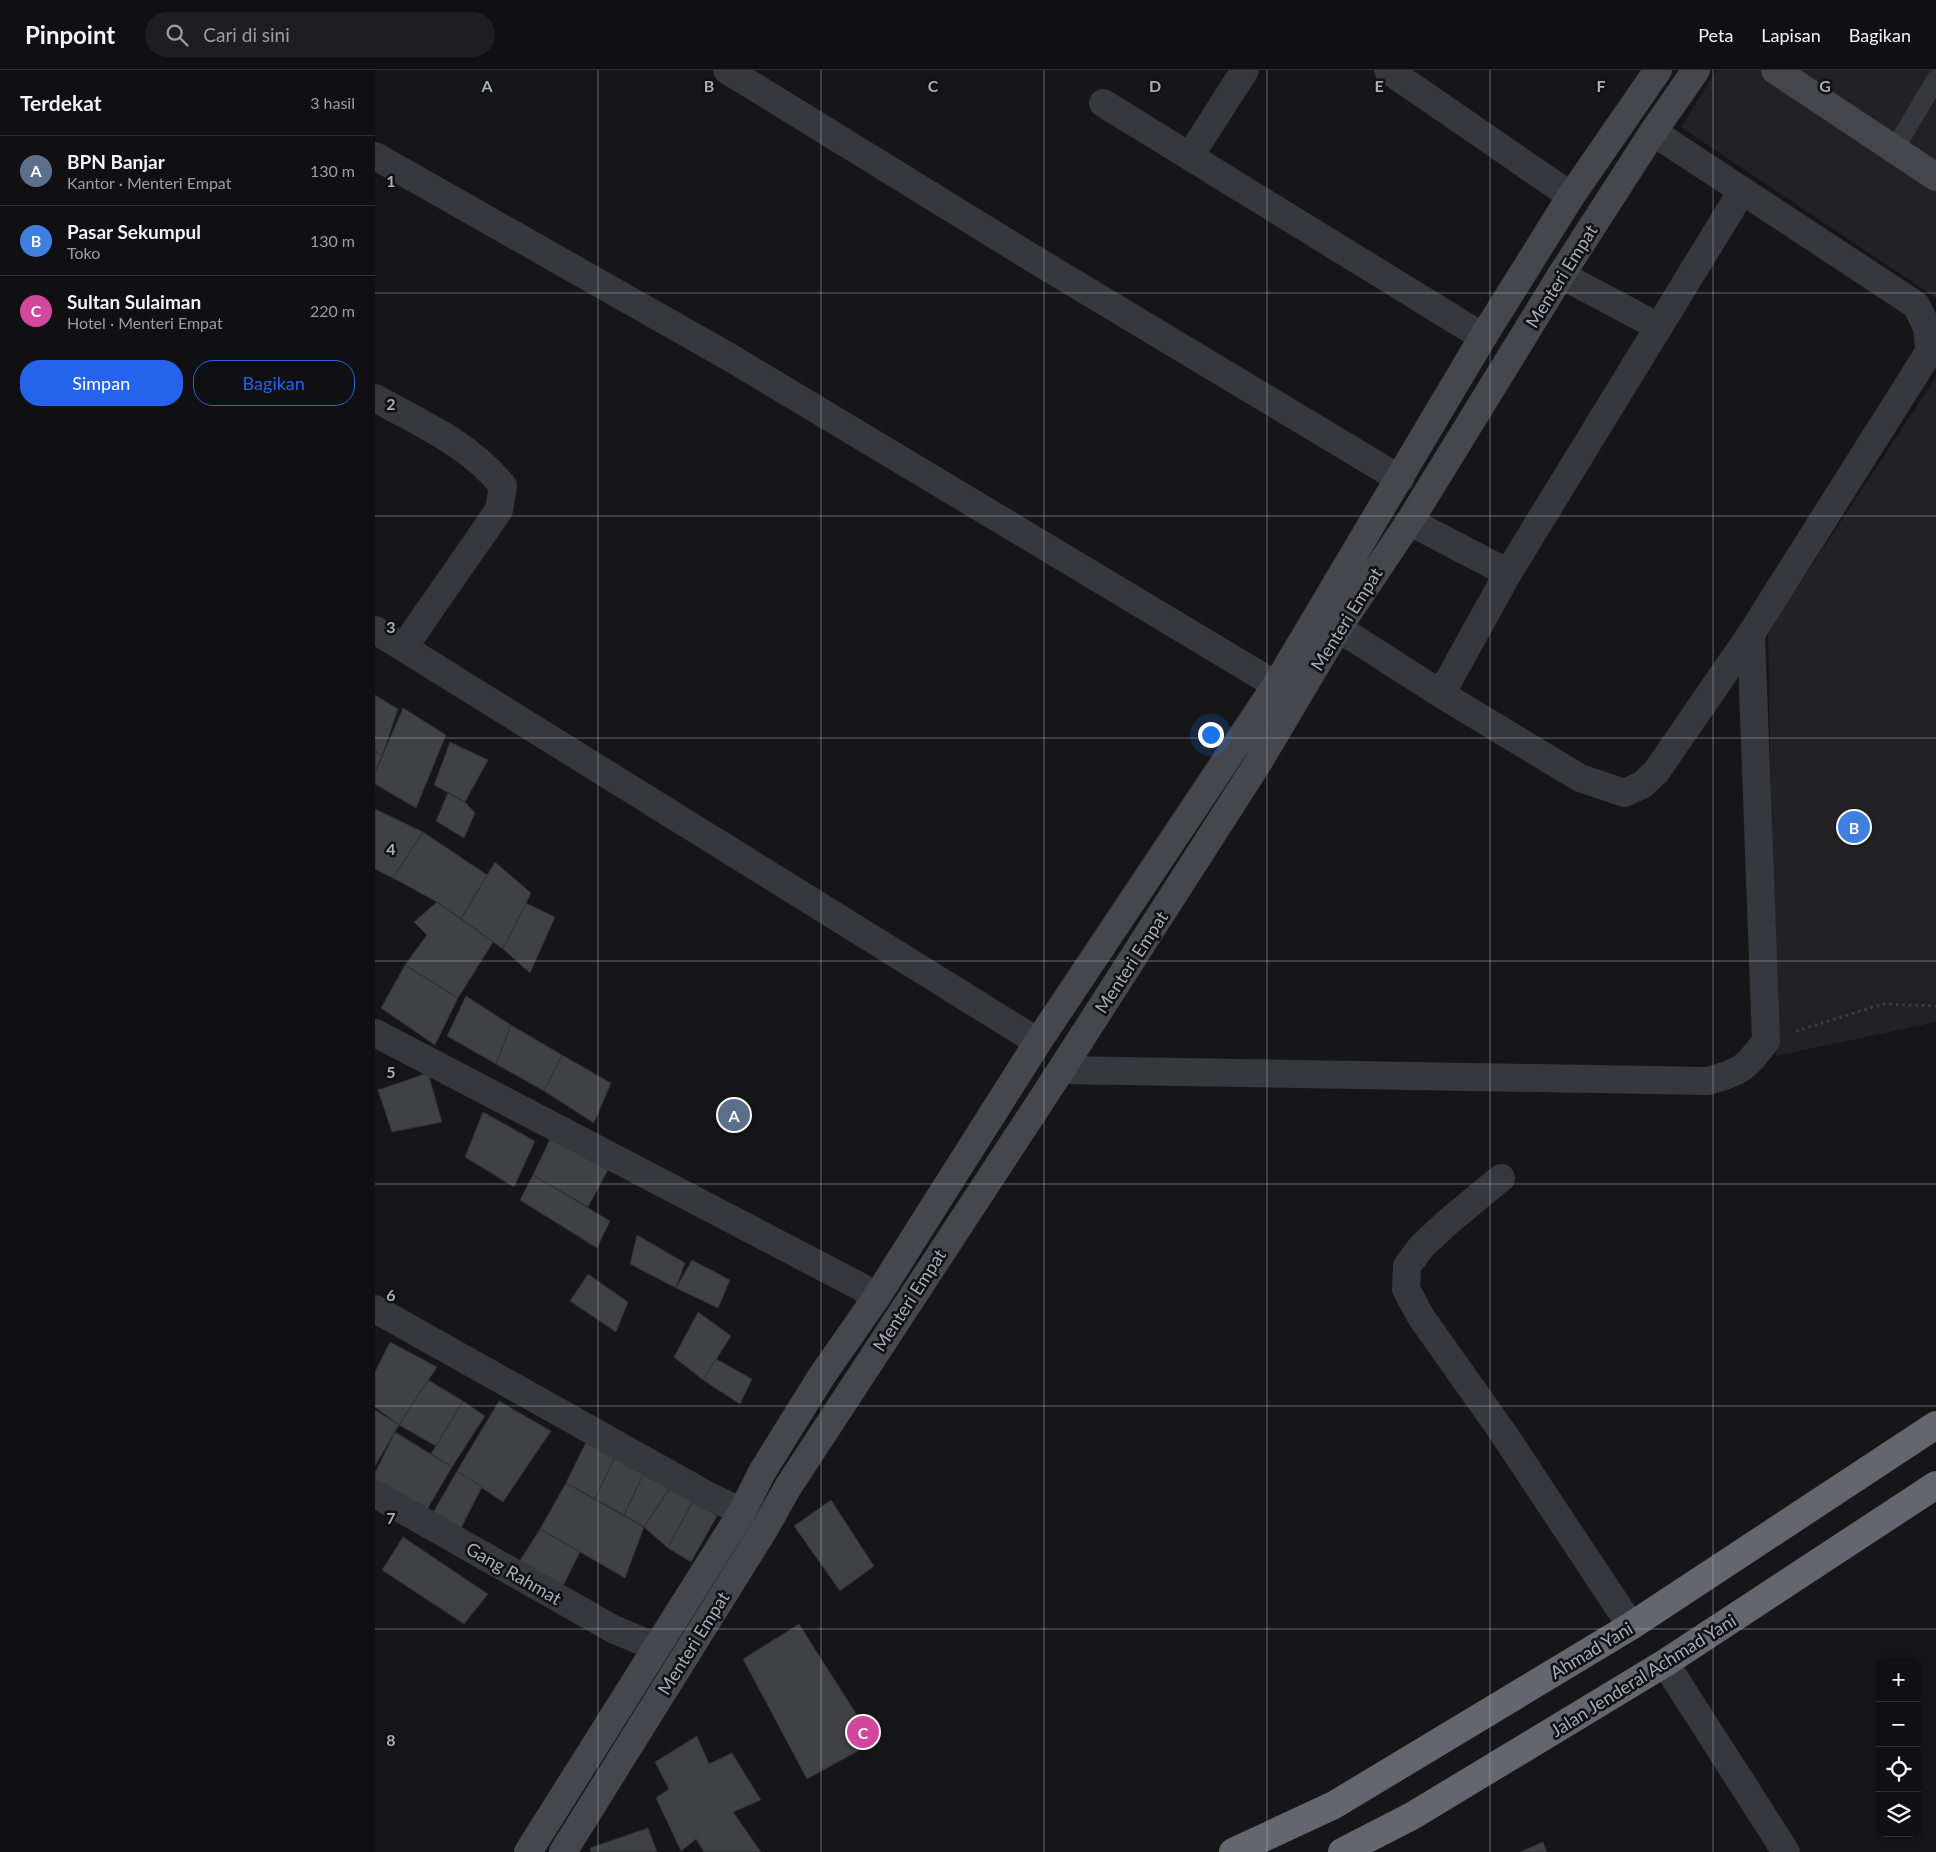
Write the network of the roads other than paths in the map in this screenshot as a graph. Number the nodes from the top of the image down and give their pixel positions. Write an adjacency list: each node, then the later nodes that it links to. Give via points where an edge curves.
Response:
1 (727, 70): 22 (street)
2 (1245, 70): 13 (street)
3 (1388, 70): 16 (street)
4 (1696, 70): 8 (street, Menteri Empat)
5 (1775, 70): 11 (street)
6 (1651, 72): 8 (street); 16 (street, Menteri Empat)
7 (1936, 79): 11 (lane)
8 (1679, 94): 10 (street, Menteri Empat)
9 (1103, 102): 13 (street)
10 (1653, 132): 15 (street); 17 (street, Menteri Empat)
11 (1894, 150): 14 (street)
12 (375, 156): 30 (street, via 731,358)
13 (1190, 156): 19 (street)
14 (1936, 177)
15 (1742, 191): 18 (street); 28 (street, via 1916,305 1927,327 1929,352)
16 (1571, 196): 19 (street, Menteri Empat)
17 (1561, 275): 18 (street); 20 (street, Menteri Empat)
18 (1659, 327): 25 (street)
19 (1483, 338): 20 (street); 22 (street, Menteri Empat)
20 (1511, 356): 23 (street, Menteri Empat)
21 (375, 398): 29 (street, via 468,451 503,486 499,510)
22 (1400, 479): 23 (street); 30 (street, Menteri Empat)
23 (1426, 495): 24 (street, Menteri Empat)
24 (1411, 520): 25 (street); 26 (street, Menteri Empat)
25 (1508, 573): 31 (street)
26 (1338, 628): 30 (street, Menteri Empat); 31 (street)
27 (375, 630): 29 (street)
28 (1751, 634): 31 (street, via 1657,772 1624,793 1579,778); 36 (street, via 1766,1041 1751,1062 1735,1074 1708,1081)
29 (404, 647): 35 (street)
30 (1287, 692): 32 (street, Menteri Empat); 33 (street, Menteri Empat, via 1259,764)
31 (1441, 694)
32 (1181, 828): 33 (street); 35 (street, Menteri Empat)
33 (1206, 845): 36 (street, Menteri Empat)
34 (375, 1033): 40 (street, via 861,1287)
35 (1038, 1042): 36 (street); 38 (street, Menteri Empat)
36 (1061, 1070): 39 (street, Menteri Empat)
37 (1501, 1178): 50 (street, via 1422,1246 1407,1266 1406,1289 1421,1317 1501,1430)
38 (948, 1184): 39 (street); 40 (street, Menteri Empat)
39 (975, 1200): 42 (street, Menteri Empat)
40 (876, 1298): 42 (street); 44 (street, Menteri Empat, via 821,1377)
41 (375, 1309): 48 (street)
42 (899, 1315): 46 (street, Menteri Empat)
43 (1936, 1425): 50 (highway, Ahmad Yani)
44 (762, 1472): 46 (street); 48 (street, Menteri Empat)
45 (1936, 1485): 53 (highway, Jalan Jenderal Achmad Yani)
46 (787, 1487): 49 (street, Menteri Empat)
47 (375, 1494): 51 (street, Gang Rahmat, via 613,1629)
48 (742, 1512): 49 (street); 51 (street, Menteri Empat)
49 (765, 1528): 52 (street, Menteri Empat)
50 (1631, 1626): 56 (highway, Ahmad Yani, via 1334,1804)
51 (656, 1647): 52 (street); 54 (street, Menteri Empat)
52 (681, 1663): 55 (street, Menteri Empat)
53 (1665, 1663): 57 (highway, Jalan Jenderal Achmad Yani, via 1411,1816); 58 (street)
54 (528, 1852)
55 (563, 1852)
56 (1233, 1852)
57 (1343, 1852)
58 (1786, 1852)

